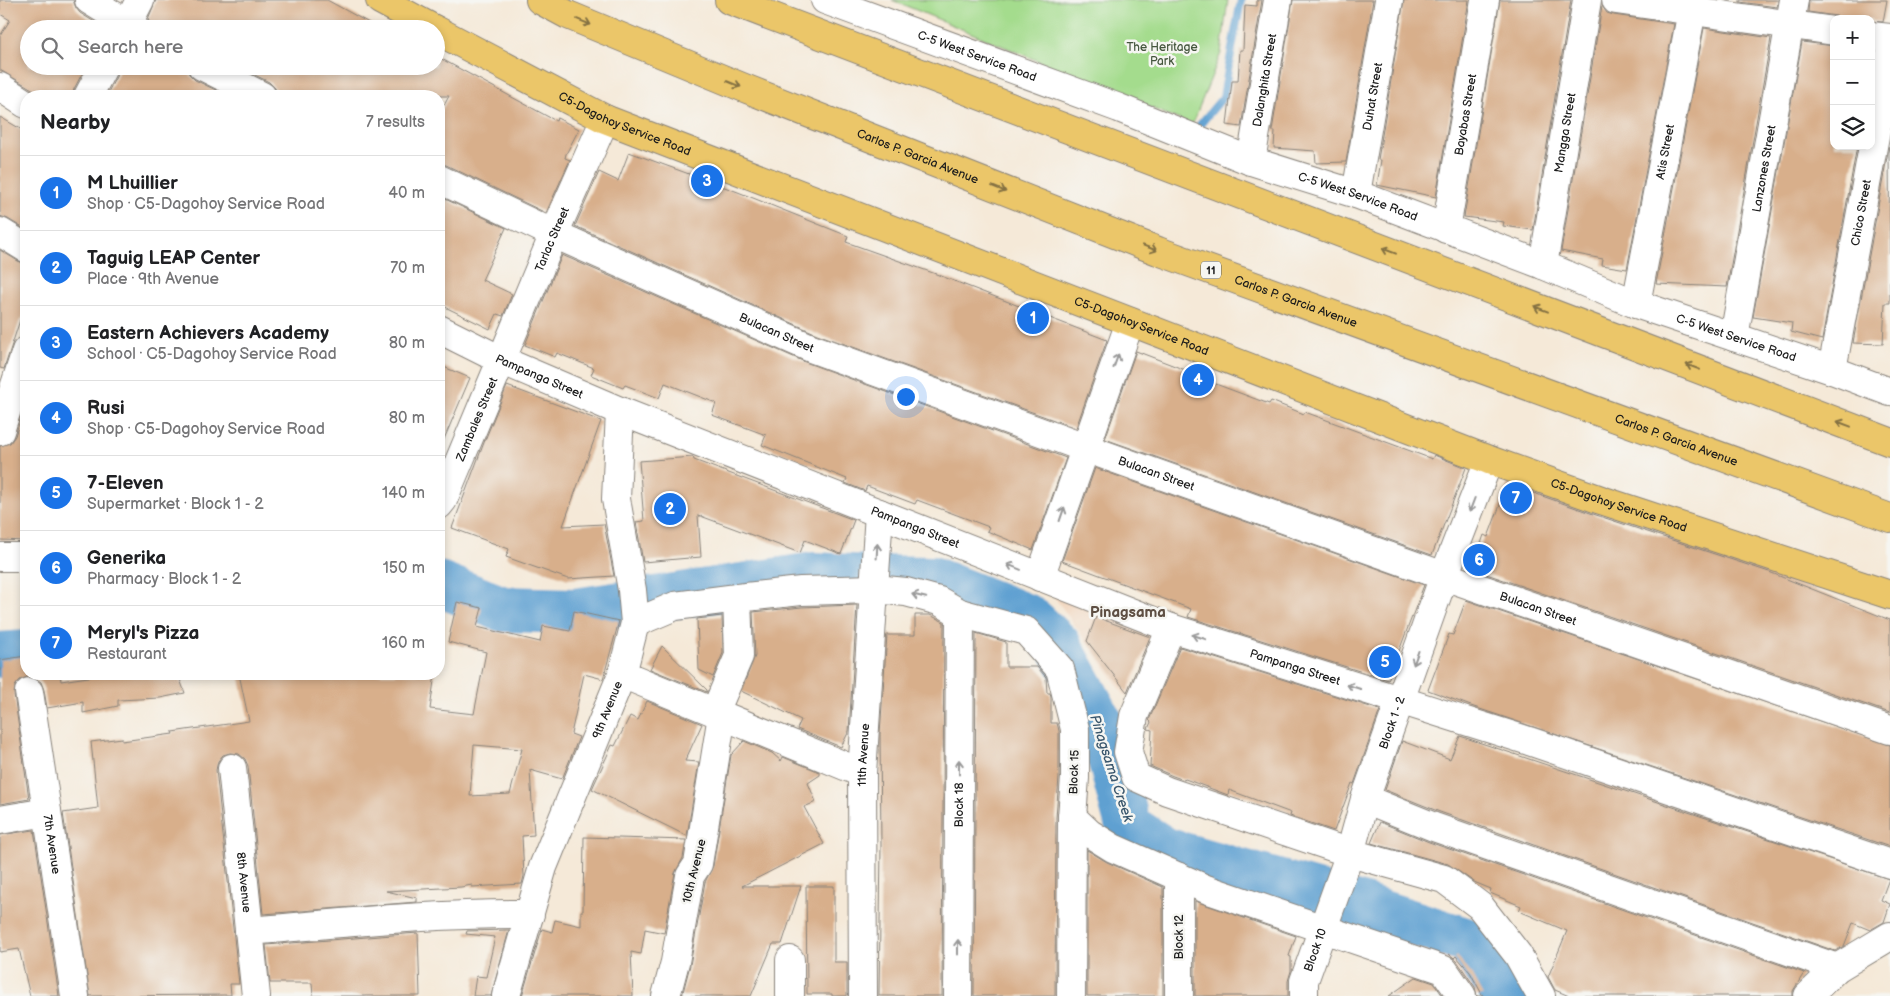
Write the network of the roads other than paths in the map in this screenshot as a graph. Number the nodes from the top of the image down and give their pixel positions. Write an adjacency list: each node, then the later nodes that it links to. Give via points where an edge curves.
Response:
1 (90, 0): 14 (street)
2 (140, 0): 15 (street)
3 (380, 0): 16 (main road, C5-Dagohoy Service Road)
4 (540, 0): 52 (main road, Carlos P. Garcia Avenue / 11, one-way to 52, via 568,16 742,87 1158,251)
5 (728, 0): 47 (main road, one-way to 5)
6 (825, 0): 29 (street, C-5 West Service Road)
7 (1278, 0): 29 (street, Dalanghita Street)
8 (1388, 0): 31 (street, Duhat Street)
9 (1485, 0): 32 (street, Bayabas Street)
10 (1587, 0): 36 (street, Mangga Street)
11 (1616, 0): 12 (street)
12 (1693, 5): 13 (street); 37 (street, Atis Street)
13 (1792, 12): 17 (street); 40 (street, Lanzones Street)
14 (119, 20)
15 (132, 20)
16 (418, 20)
17 (1830, 29)
18 (445, 34): 28 (main road, C5-Dagohoy Service Road)
19 (1875, 36): 20 (street)
20 (1890, 38)
21 (1890, 54): 43 (street, Chico Street)
22 (99, 75): 25 (street)
23 (220, 75): 26 (street)
24 (0, 87): 27 (street)
25 (91, 90)
26 (250, 90)
27 (20, 100)
28 (605, 120): 34 (street, Tarlac Street); 38 (main road, C5-Dagohoy Service Road)
29 (1251, 160): 31 (street, C-5 West Service Road)
30 (445, 182): 34 (street, Bulacan Street)
31 (1356, 194): 32 (street, C-5 West Service Road)
32 (1446, 229): 36 (street, C-5 West Service Road)
33 (0, 232): 35 (street)
34 (554, 234): 41 (street, Tarlac Street); 48 (street, Bulacan Street, via 811,348)
35 (20, 244)
36 (1544, 265): 37 (street, C-5 West Service Road)
37 (1636, 304): 40 (street, C-5 West Service Road)
38 (1130, 322): 48 (street, one-way to 38); 49 (main road, C5-Dagohoy Service Road)
39 (445, 333): 41 (street, Pampanga Street)
40 (1734, 337): 43 (street, C-5 West Service Road)
41 (501, 360): 45 (street, Pampanga Street); 50 (street, Zambales Street)
42 (20, 369): 46 (street)
43 (1832, 370): 44 (street, C-5 West Service Road)
44 (1890, 392)
45 (620, 412): 51 (street, Pampanga Street); 60 (street, 9th Avenue, via 616,499)
46 (0, 431)
47 (1890, 442)
48 (1085, 448): 55 (street, Bulacan Street); 56 (street, one-way to 48)
49 (1489, 460): 55 (street, Block 1 - 2, one-way to 55); 58 (main road, C5-Dagohoy Service Road)
50 (445, 495)
51 (879, 513): 56 (street, Pampanga Street, one-way to 51); 57 (street, 11th Avenue, one-way to 51)
52 (1890, 518)
53 (0, 557): 54 (street)
54 (20, 557)
55 (1444, 576): 65 (street, Block 1 - 2, one-way to 65); 67 (street, Bulacan Street)
56 (1040, 577): 62 (street, Pampanga Street)
57 (875, 589): 59 (street, Block 15, via 801,591); 61 (street, Block 15, one-way to 57, via 940,601 906,592); 69 (street, 11th Avenue)
58 (1890, 595)
59 (737, 598): 60 (street, Block 15); 66 (street, 10th Avenue, via 739,656)
60 (634, 608): 63 (street, 9th Avenue)
61 (960, 613): 72 (street, Block 15, via 1026,631 1060,670 1075,729); 89 (street, Block 18, one-way to 61)
62 (1170, 628): 65 (street, Pampanga Street, one-way to 62); 74 (street, via 1134,716 1128,752 1136,777)
63 (622, 674): 66 (street); 77 (street, 9th Avenue, via 543,867)
64 (29, 692): 71 (street, 7th Avenue)
65 (1400, 701): 70 (street, Block 1 - 2); 75 (street, Pampanga Street, via 1529,741)
66 (719, 713): 69 (street); 86 (street, 10th Avenue, via 698,864 690,876)
67 (1890, 730)
68 (232, 768): 79 (street, 8th Avenue)
69 (862, 773): 88 (street, 11th Avenue)
70 (1365, 799): 74 (street, Block 1 - 2); 82 (street, via 1434,827)
71 (46, 812): 73 (street); 83 (street, 7th Avenue)
72 (1072, 818): 76 (street, via 1113,848); 90 (street, Block 15)
73 (0, 820)
74 (1347, 861): 78 (street, Block 1 - 2); 94 (street, via 1444,879 1480,906 1518,955)
75 (1890, 864)
76 (1179, 878): 78 (street, via 1206,890); 91 (street, Block 12)
77 (530, 914): 79 (street, via 500,913); 85 (street, 9th Avenue)
78 (1327, 916): 92 (street, Block 10, via 1304,981); 93 (street, via 1444,970)
79 (249, 931): 84 (street, 8th Avenue)
80 (1890, 936): 82 (street)
81 (790, 960): 87 (street)
82 (1837, 968): 95 (street)
83 (75, 996)
84 (256, 996)
85 (506, 996)
86 (666, 996)
87 (790, 996)
88 (863, 996)
89 (958, 996)
90 (1072, 996)
91 (1179, 996)
92 (1304, 996)
93 (1462, 996)
94 (1541, 996)
95 (1808, 996)

